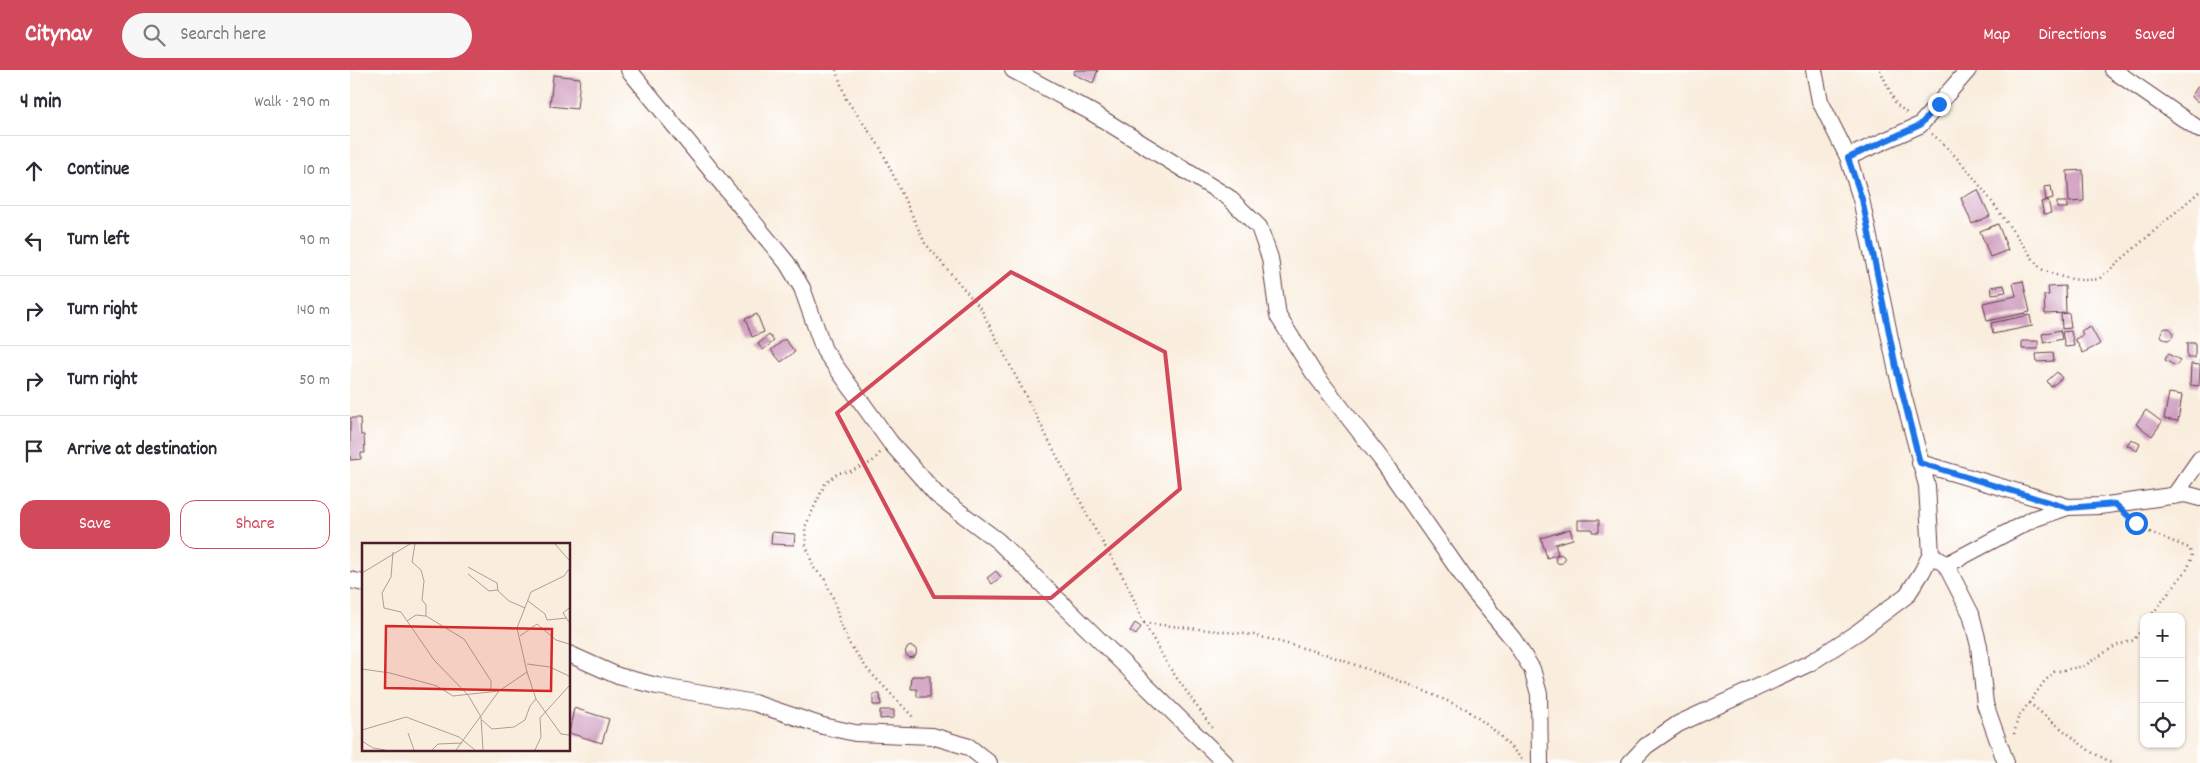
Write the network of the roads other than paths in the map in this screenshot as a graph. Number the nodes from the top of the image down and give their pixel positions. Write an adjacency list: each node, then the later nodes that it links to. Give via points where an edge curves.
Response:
1 (629, 70): 16 (street, via 787,263 802,288 824,350 890,442 937,496 998,540)
2 (1013, 70): 18 (street, via 1091,112 1228,197 1259,227 1270,258 1278,316 1313,372 1381,459 1474,592 1532,668 1539,694)
3 (1814, 70): 7 (street, via 1820,101)
4 (1968, 70): 7 (street, via 1920,125)
5 (2114, 70): 6 (street)
6 (2200, 130)
7 (1848, 158): 9 (street, via 1862,199 1897,372)
8 (2200, 459): 10 (street)
9 (1920, 463): 12 (street); 13 (street, via 1927,486)
10 (2174, 496): 11 (street, via 2185,494); 12 (street)
11 (2200, 498)
12 (2068, 508): 14 (street, via 2034,519)
13 (1931, 554): 14 (street); 19 (street, via 1906,595 1858,632 1810,663 1678,724 1646,746)
14 (1946, 566): 20 (street, via 1971,614 1979,646 1985,704)
15 (570, 654): 17 (street, via 618,676 754,703 823,726 855,733 932,736 969,747)
16 (1221, 760)
17 (990, 763)
18 (1540, 763)
19 (1630, 763)
20 (2006, 763)

